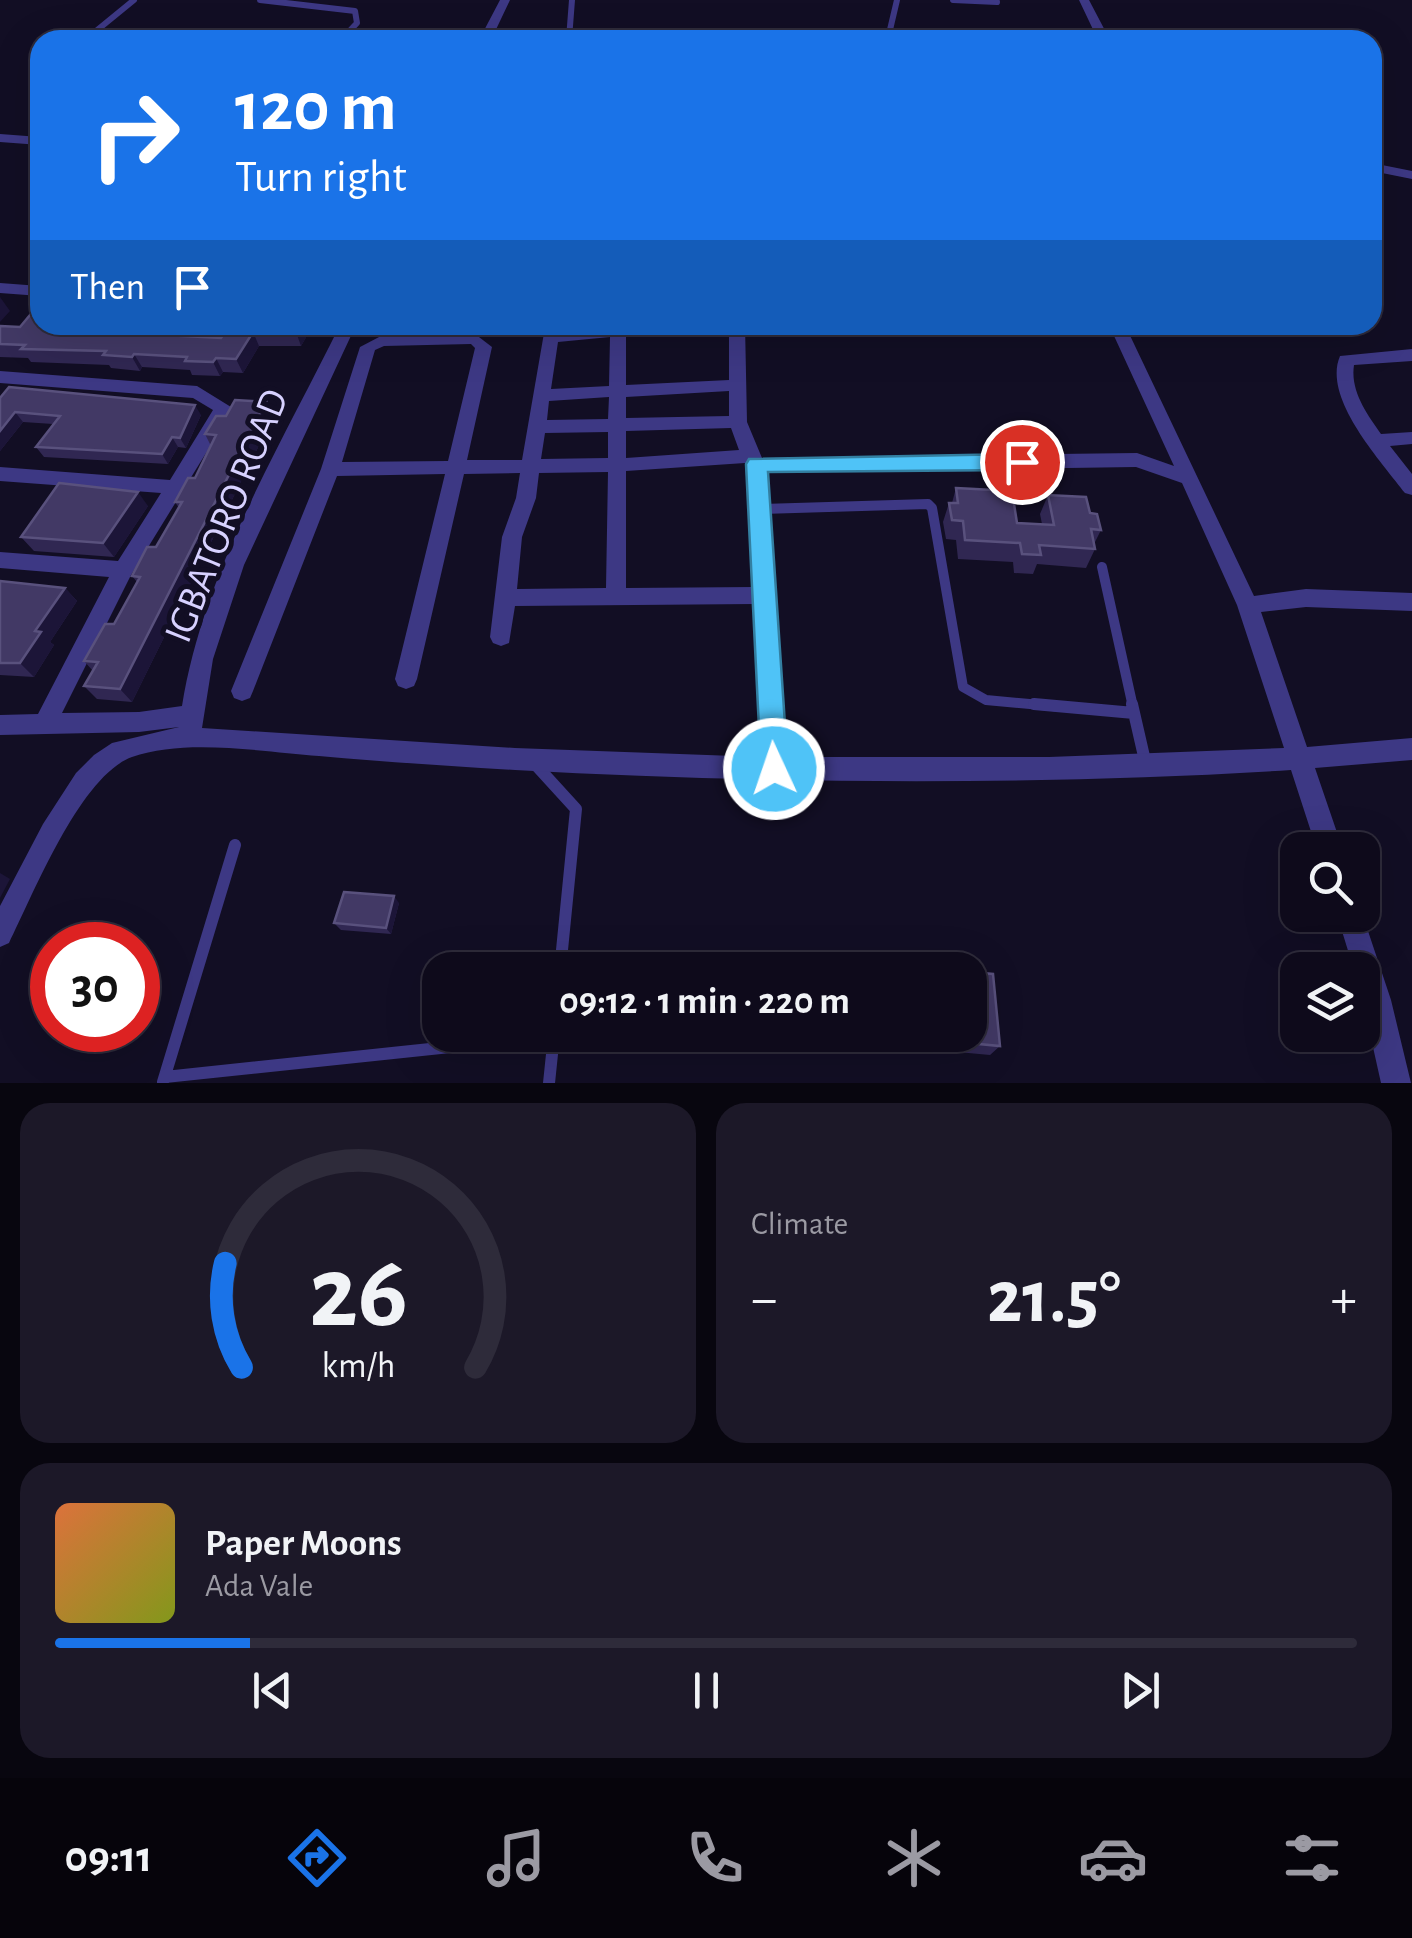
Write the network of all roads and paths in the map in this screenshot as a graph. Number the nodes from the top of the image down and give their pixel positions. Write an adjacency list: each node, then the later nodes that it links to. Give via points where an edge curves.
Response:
1 (134, 0): 10 (lane)
2 (260, 0): 8 (lane)
3 (506, 0): 12 (street)
4 (572, 0): 13 (lane)
5 (897, 0): 14 (lane)
6 (953, 0): 9 (lane)
7 (1084, 0): 15 (street)
8 (278, 1): 11 (lane, via 354,11 358,24)
9 (997, 2)
10 (97, 30)
11 (352, 30)
12 (490, 30)
13 (570, 30)
14 (890, 30)
15 (1099, 30)
16 (0, 138): 17 (street)
17 (30, 140)
18 (1382, 169): 19 (street)
19 (1412, 175)
20 (0, 288): 21 (street)
21 (30, 291)
22 (343, 335): 63 (street, IGBATORO ROAD, via 219,606)
23 (569, 335): 31 (street, via 550,337)
24 (618, 335): 30 (street)
25 (736, 335): 29 (street)
26 (1122, 335): 35 (street)
27 (1412, 355): 37 (street, via 1346,360 1341,370 1348,398)
28 (0, 376): 46 (street, via 197,392 214,400 221,414)
29 (738, 385): 30 (street); 32 (street)
30 (620, 393): 31 (street); 33 (street)
31 (541, 394): 34 (street)
32 (738, 422): 33 (street); 38 (street)
33 (619, 425): 34 (street); 40 (street)
34 (538, 426): 41 (street)
35 (1167, 433): 39 (street); 45 (street)
36 (1412, 438): 37 (street)
37 (1378, 441): 47 (street)
38 (753, 460): 39 (street); 40 (street); 48 (street)
39 (1137, 460): 45 (street)
40 (618, 465): 41 (street); 53 (street)
41 (529, 466): 43 (street); 54 (street)
42 (330, 469): 43 (street); 43 (street, via 368,347 475,339 484,347); 59 (street)
43 (458, 469): 58 (street)
44 (0, 474): 46 (street)
45 (1186, 478): 56 (street)
46 (174, 487): 51 (street)
47 (1412, 488)
48 (760, 509): 52 (street); 60 (lane, via 928,504 963,687 986,700)
49 (0, 560): 51 (street)
50 (1102, 567): 60 (lane)
51 (123, 570): 61 (street)
52 (766, 595): 53 (street); 68 (street)
53 (616, 596): 54 (street)
54 (505, 598): 57 (street)
55 (1412, 602): 56 (street, via 1306,598)
56 (1248, 605): 65 (street)
57 (501, 637)
58 (406, 679)
59 (242, 691)
60 (1134, 714): 67 (lane)
61 (46, 722): 62 (street); 63 (street)
62 (0, 725)
63 (190, 727): 66 (street, via 226,738); 72 (street, via 120,750 92,769)
64 (1412, 749): 65 (street)
65 (1302, 760): 67 (street); 69 (street)
66 (533, 762): 68 (street); 73 (lane, via 576,809)
67 (1146, 766): 68 (street)
68 (774, 769)
69 (1324, 832)
70 (235, 845): 76 (lane)
71 (1355, 932): 78 (street)
72 (0, 934)
73 (562, 952)
74 (422, 1051): 76 (lane)
75 (552, 1052): 77 (lane)
76 (164, 1080)
77 (548, 1083)
78 (1396, 1083)

